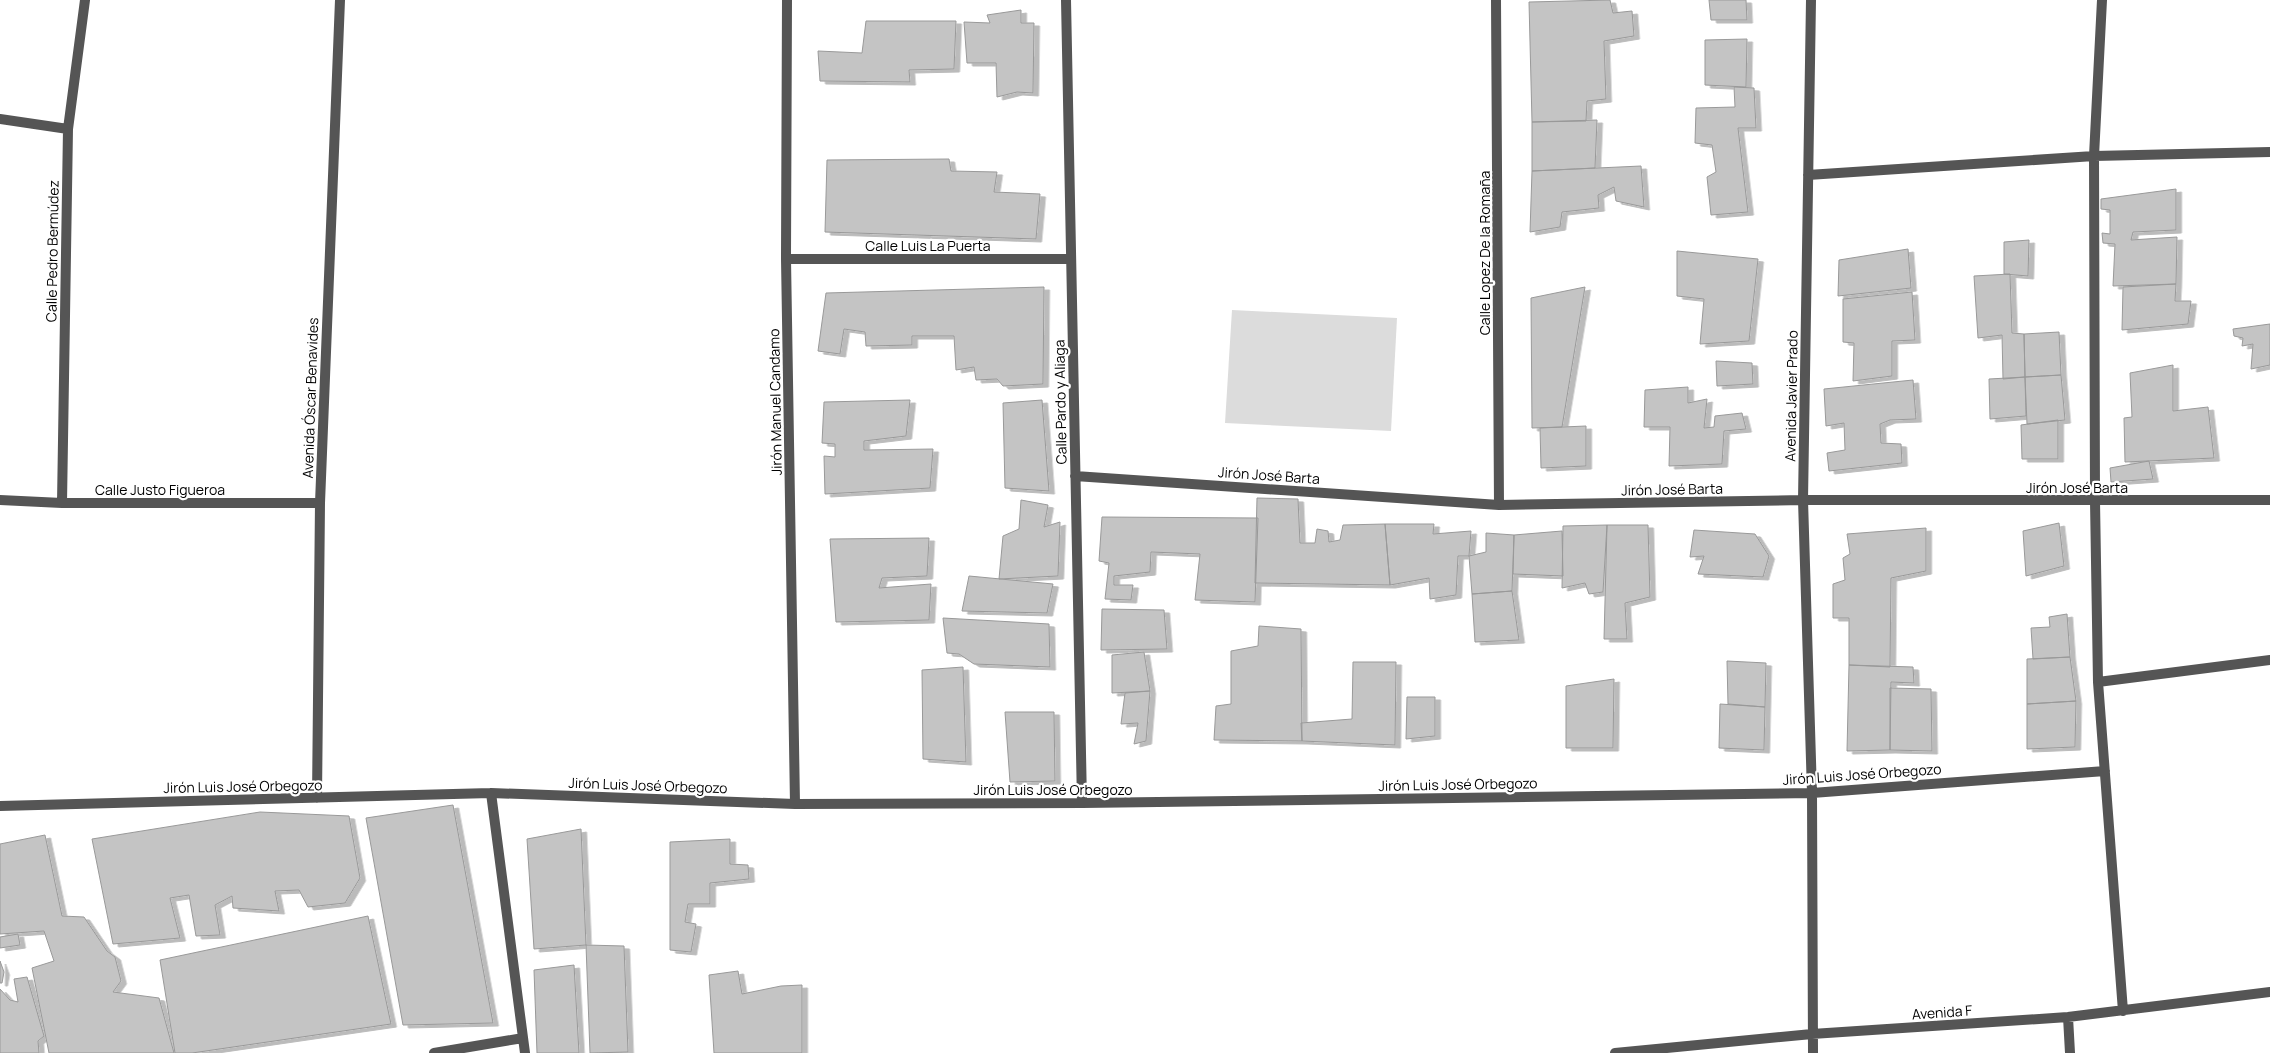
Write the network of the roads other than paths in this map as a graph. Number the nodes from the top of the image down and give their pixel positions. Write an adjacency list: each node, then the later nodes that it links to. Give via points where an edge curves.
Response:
1 (85, 0): 9 (street, Calle Pedro Bermúdez)
2 (340, 0): 21 (street, Avenida Óscar Benavides)
3 (787, 0): 13 (street, Jirón Manuel Candamo)
4 (1066, 0): 14 (street, Calle Pardo y Aliaga)
5 (1496, 0): 22 (street, Calle Lopez De la Romaña)
6 (1811, 0): 12 (street, Avenida Javier Prado)
7 (2102, 0): 11 (street)
8 (0, 119): 9 (street)
9 (68, 129): 20 (street, Calle Pedro Bermúdez)
10 (2270, 152): 11 (street)
11 (2094, 156): 12 (street); 19 (street)
12 (1808, 175): 17 (street, Avenida Javier Prado)
13 (786, 259): 14 (street, Calle Luis La Puerta); 30 (street, Jirón Manuel Candamo)
14 (1071, 259): 15 (street, Calle Pardo y Aliaga)
15 (1075, 476): 22 (street, Jirón José Barta); 29 (street, Calle Pardo y Aliaga)
16 (0, 500): 20 (street, Calle Justo Figueroa)
17 (1803, 500): 19 (street, Jirón José Barta); 22 (street, Jirón José Barta); 27 (street, Avenida Javier Prado)
18 (2270, 500): 19 (street, Jirón José Barta)
19 (2095, 501): 24 (street)
20 (62, 503): 21 (street, Calle Justo Figueroa)
21 (320, 503): 28 (street, Avenida Óscar Benavides)
22 (1499, 505)
23 (2270, 660): 24 (street)
24 (2098, 682): 25 (street)
25 (2105, 771): 27 (street, Jirón Luis José Orbegozo); 33 (street)
26 (490, 793): 28 (street, Jirón Luis José Orbegozo); 30 (street, Jirón Luis José Orbegozo); 36 (street)
27 (1812, 793): 29 (street, Jirón Luis José Orbegozo); 35 (street, Avenida Javier Prado)
28 (317, 798): 31 (street, Jirón Luis José Orbegozo)
29 (1082, 803): 30 (street, Jirón Luis José Orbegozo)
30 (795, 804)
31 (0, 806)
32 (2270, 992): 33 (street, Avenida F)
33 (2123, 1011): 34 (street, Avenida F)
34 (2068, 1017): 35 (street, Avenida F); 41 (street)
35 (1812, 1034): 39 (street, Avenida F); 40 (street, Avenida Javier Prado)
36 (523, 1038): 37 (street); 38 (street)
37 (434, 1053)
38 (525, 1053)
39 (1615, 1053)
40 (1813, 1053)
41 (2070, 1053)

